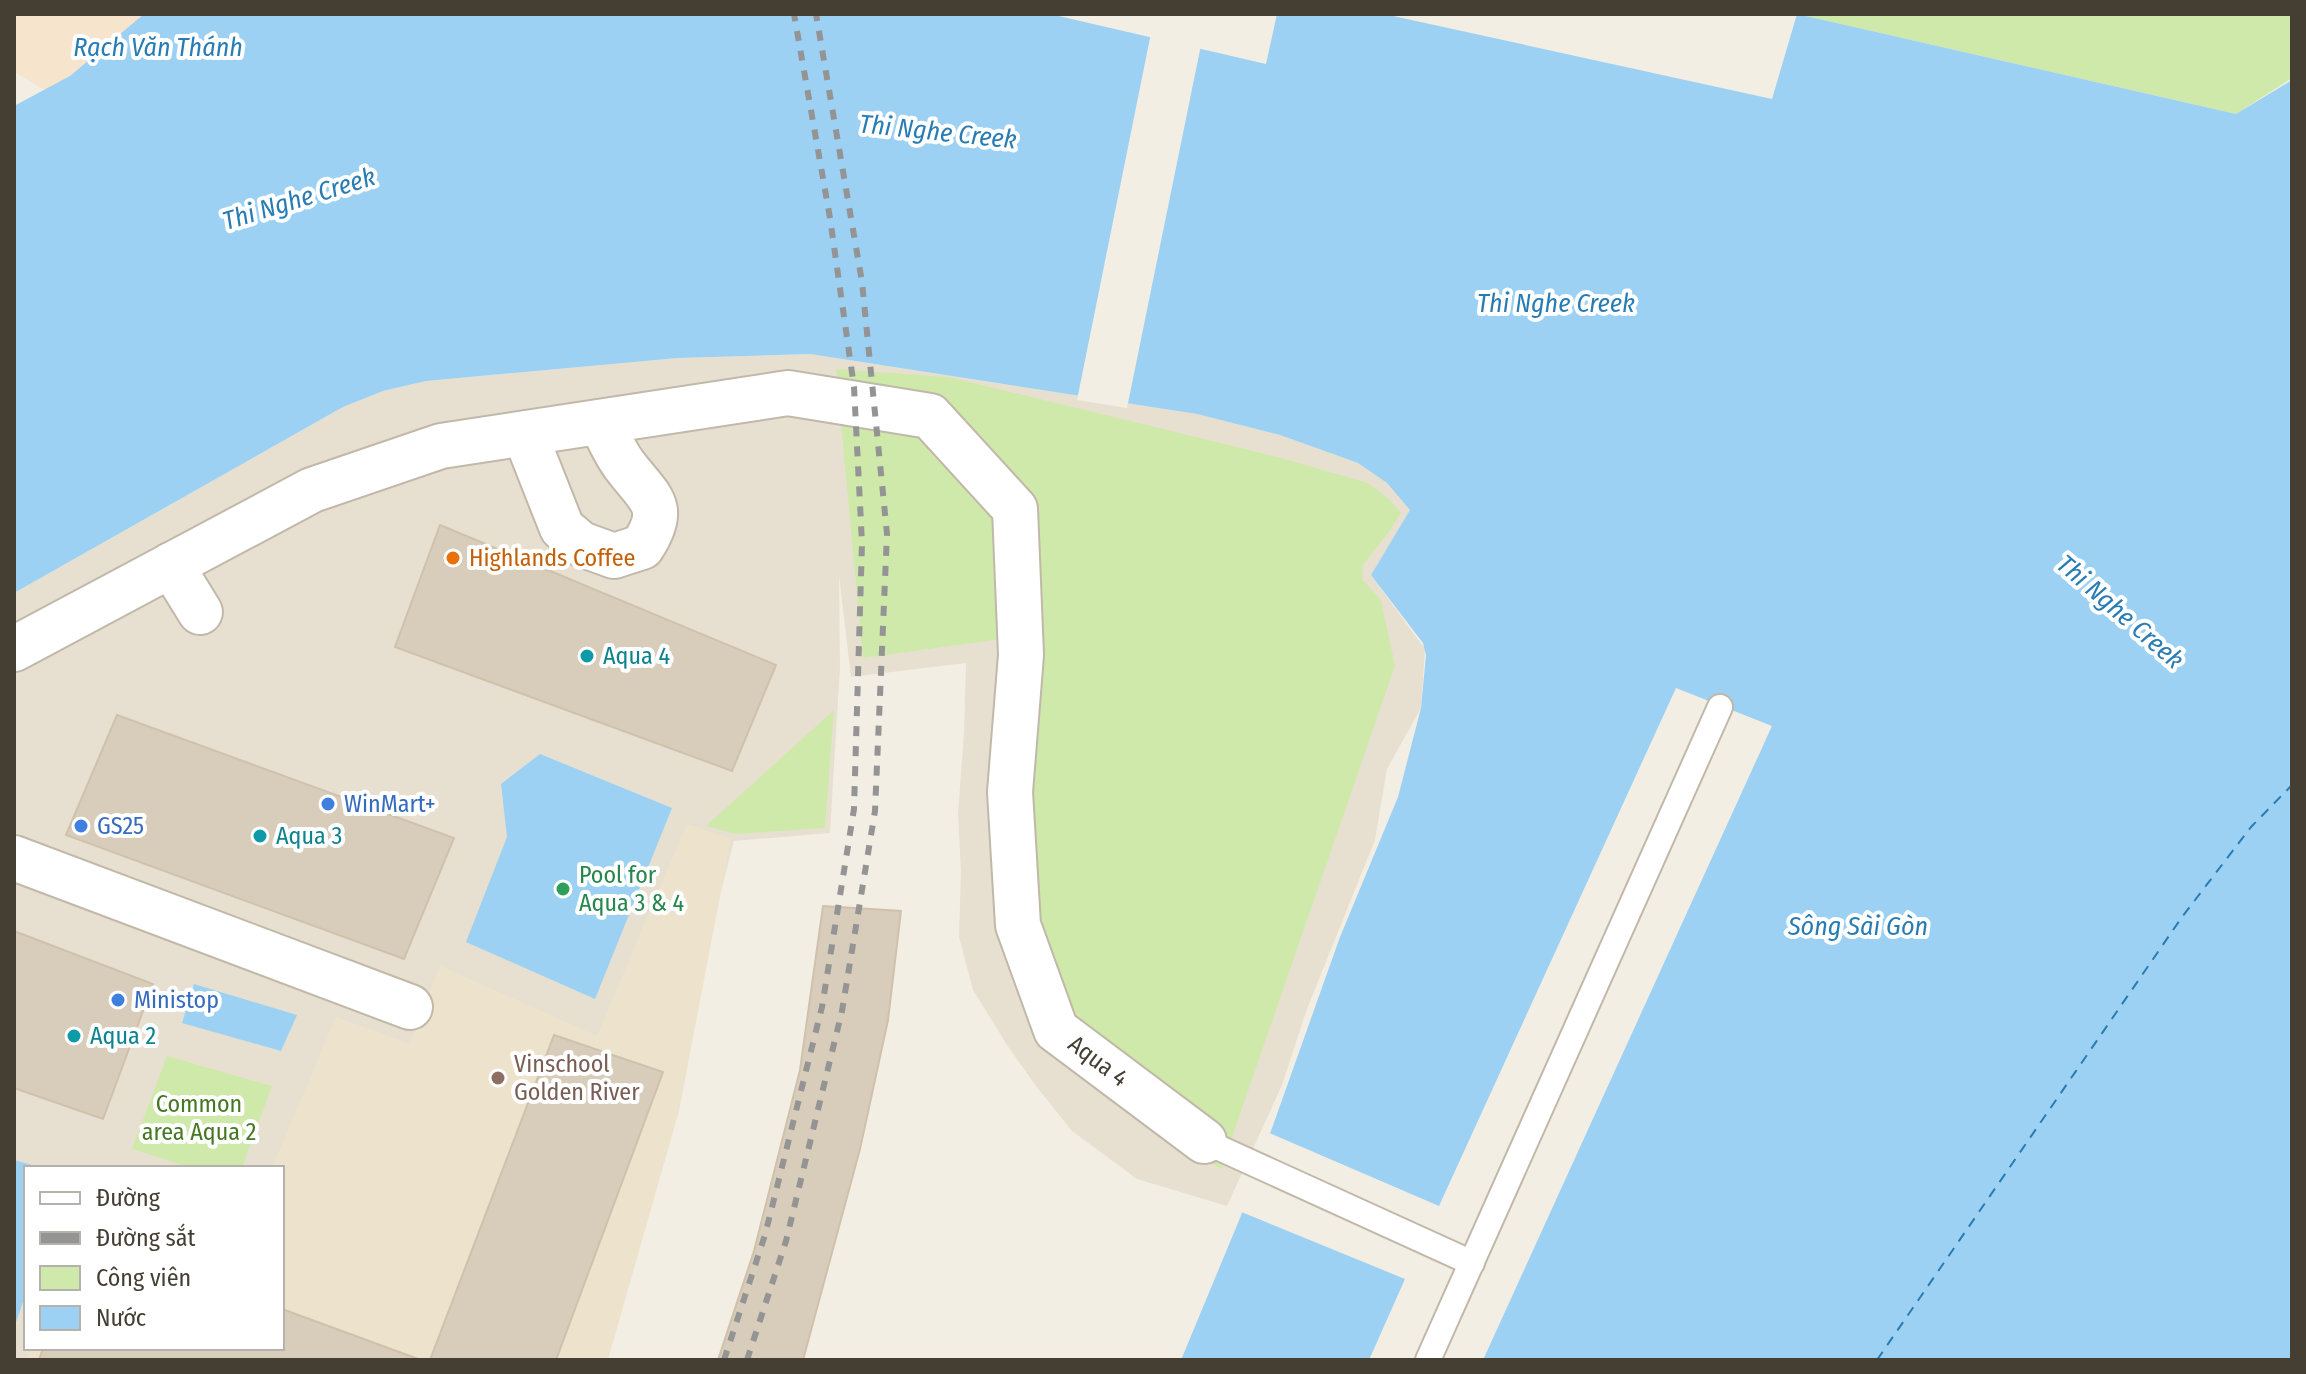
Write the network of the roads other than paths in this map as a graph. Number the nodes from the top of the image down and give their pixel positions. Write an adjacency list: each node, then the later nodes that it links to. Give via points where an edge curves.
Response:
1 (601, 422): 2 (street, Aqua 4); 2 (street, via 655,508 654,529 642,547 614,556 581,544 562,528); 9 (street, Aqua 4, via 788,393 930,416 1015,509 1021,655 1010,792 1018,925 1056,1030)
2 (528, 433): 3 (street, Aqua 4, via 441,446 312,490)
3 (171, 565): 4 (street); 5 (street, Aqua 4)
4 (200, 612)
5 (14, 649)
6 (1720, 707): 10 (lane)
7 (14, 858): 8 (street)
8 (410, 1007)
9 (1204, 1141): 10 (lane, Aqua 4)
10 (1472, 1263): 11 (lane)
11 (1428, 1360)

